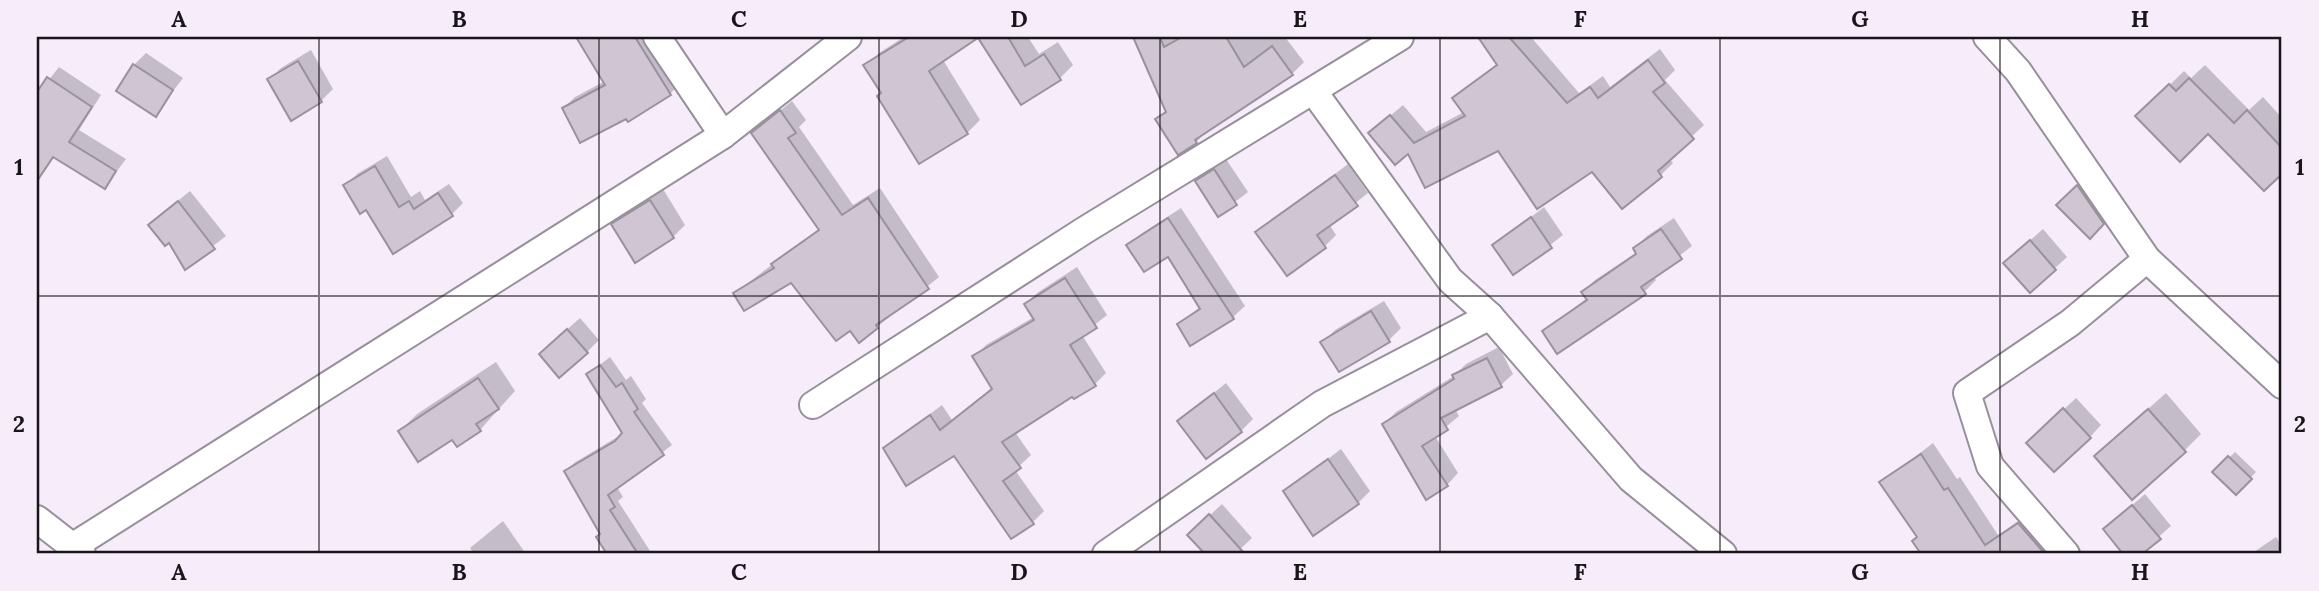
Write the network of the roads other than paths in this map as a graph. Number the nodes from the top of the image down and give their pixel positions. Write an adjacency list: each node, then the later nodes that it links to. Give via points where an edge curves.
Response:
1 (657, 37): 6 (street)
2 (848, 37): 6 (street)
3 (1400, 37): 5 (street)
4 (1987, 37): 7 (street, via 2018,71)
5 (1314, 92): 8 (street, via 1450,281); 10 (street, via 1085,230)
6 (723, 135): 12 (street)
7 (2147, 259): 9 (street); 15 (street, via 2070,323 1967,393 1990,466)
8 (1490, 316): 13 (street, via 1322,404); 14 (street, via 1631,479)
9 (2282, 385)
10 (813, 405)
11 (37, 519): 12 (street)
12 (77, 551)
13 (1106, 554)
14 (1723, 554)
15 (2066, 554)

